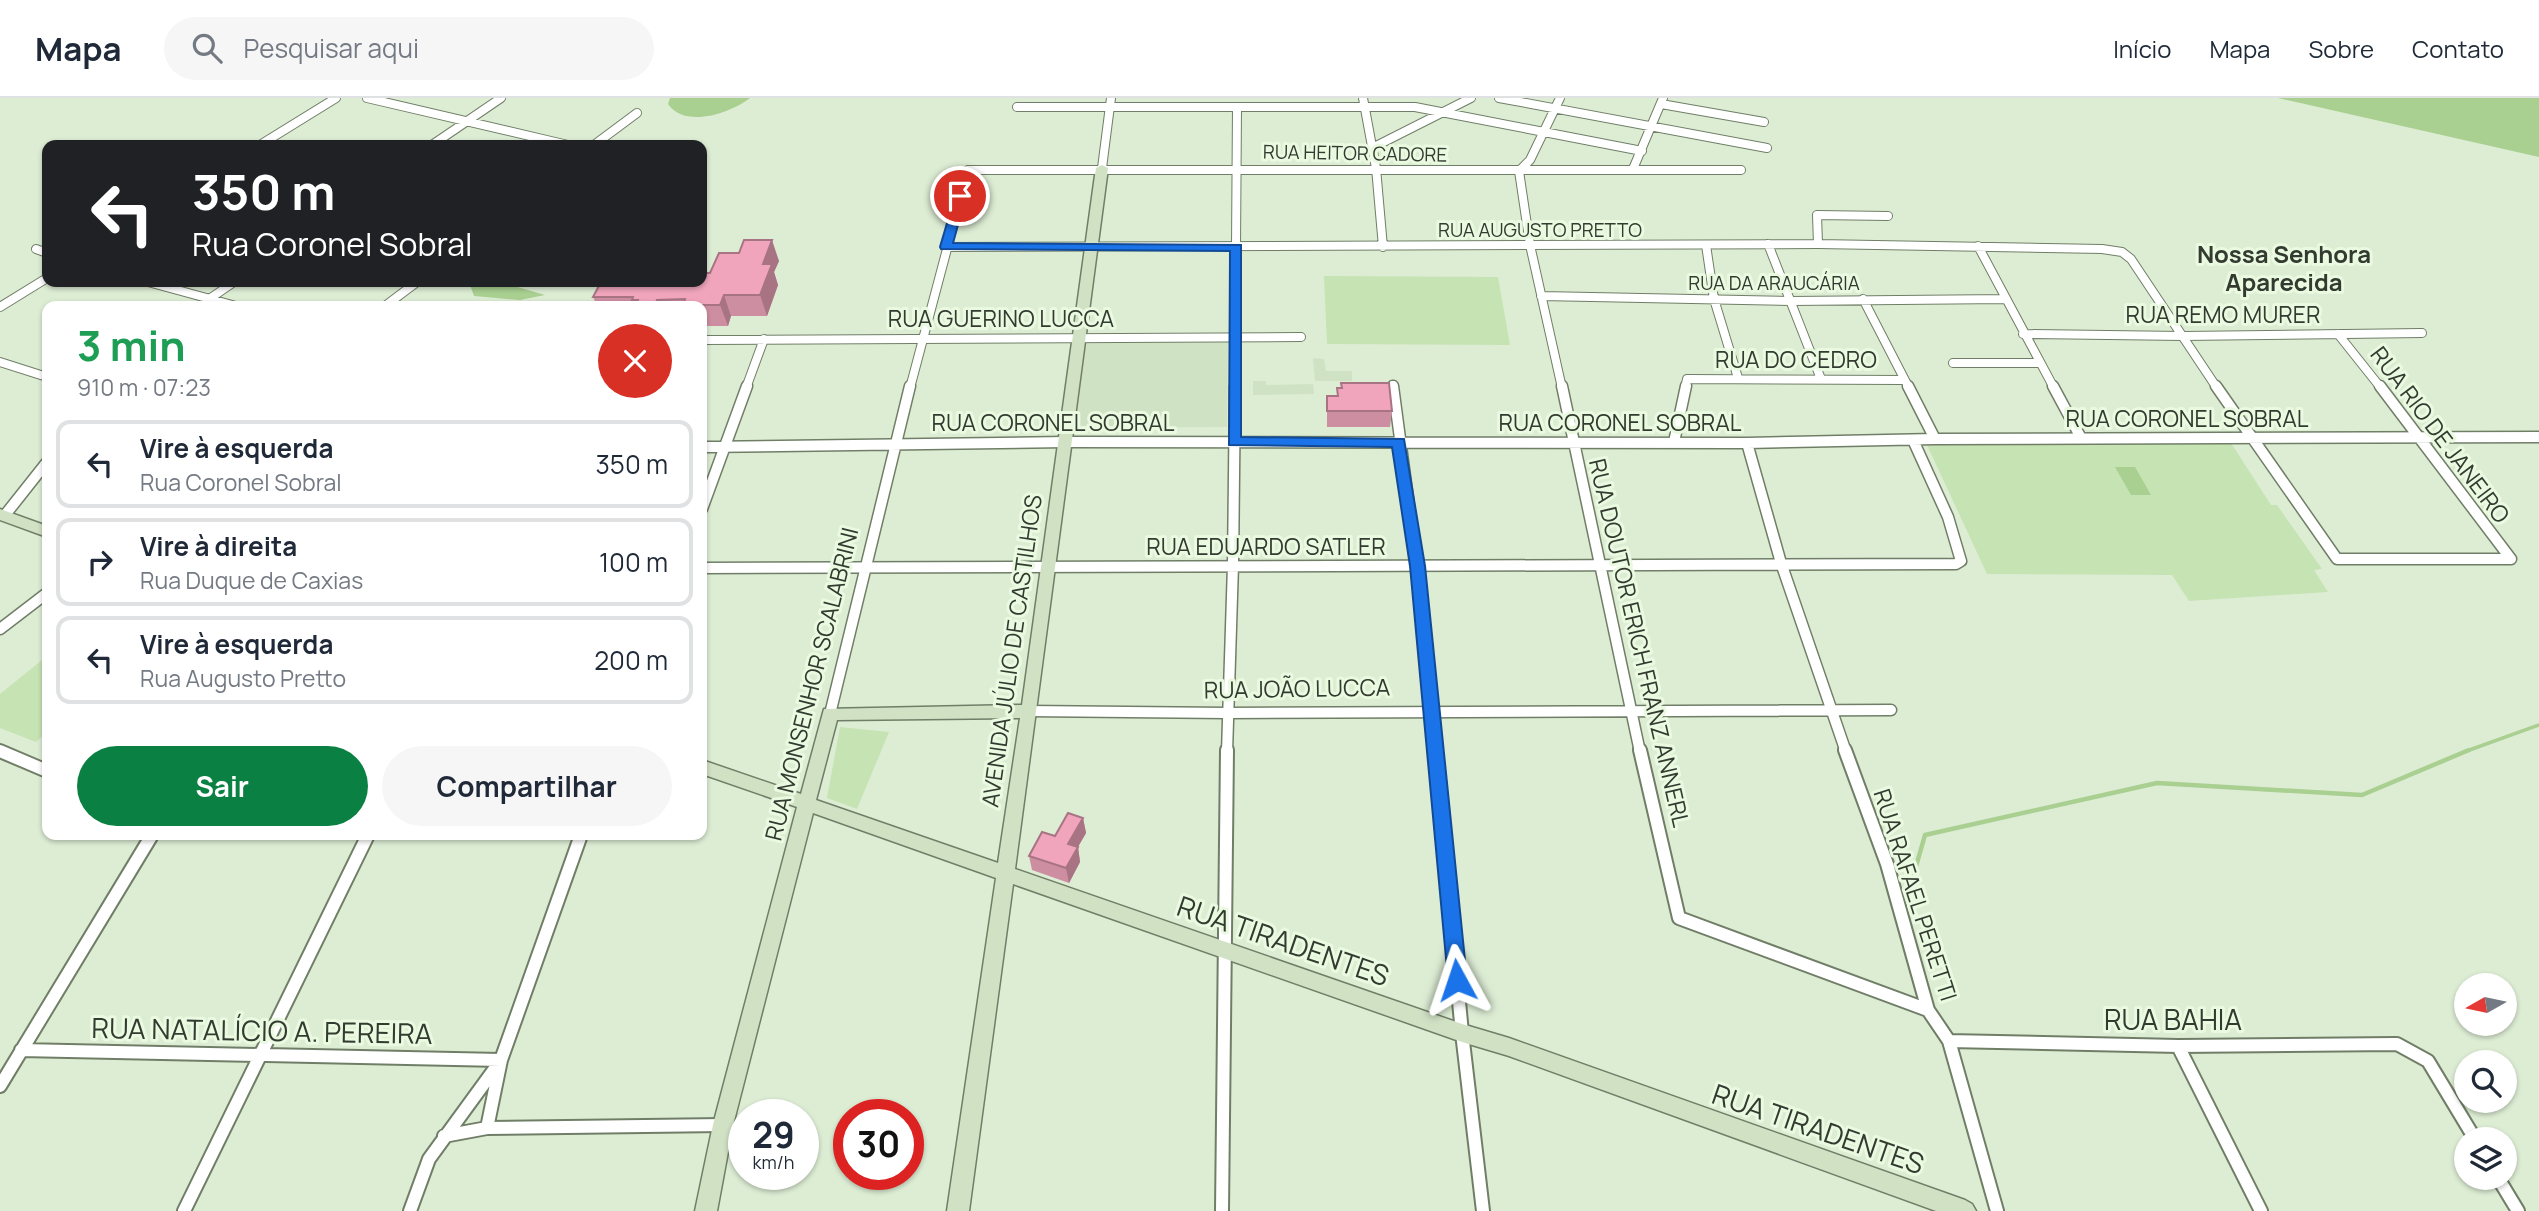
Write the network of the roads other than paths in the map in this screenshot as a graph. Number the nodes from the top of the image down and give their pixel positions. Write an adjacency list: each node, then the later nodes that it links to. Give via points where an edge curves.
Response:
1 (336, 98): 19 (street)
2 (367, 98): 15 (street)
3 (501, 98): 15 (street)
4 (1471, 98): 14 (street)
5 (1499, 98): 12 (street)
6 (1560, 98): 12 (street)
7 (1662, 101): 16 (street); 17 (street)
8 (1110, 102): 10 (street); 11 (street); 27 (street, AVENIDA JÚLIO DE CASTILHOS)
9 (1364, 103): 11 (street); 14 (street); 23 (street)
10 (1017, 107)
11 (1237, 107): 26 (street)
12 (1555, 108): 17 (street); 18 (street)
13 (637, 113): 22 (street)
14 (1446, 113): 18 (street); 23 (street)
15 (467, 122): 20 (street); 21 (street)
16 (1764, 122)
17 (1652, 128): 24 (street); 25 (street)
18 (1542, 130): 25 (street); 32 (street, via 1530,160)
19 (268, 140)
20 (440, 140)
21 (546, 140)
22 (601, 140)
23 (1372, 148): 28 (street)
24 (1767, 148)
25 (1642, 150): 29 (street)
26 (1237, 167): 27 (street, RUA HEITOR CADORE); 28 (street, RUA HEITOR CADORE); 41 (street)
27 (1102, 168): 30 (street, RUA HEITOR CADORE); 38 (street, AVENIDA JÚLIO DE CASTILHOS)
28 (1376, 168): 32 (street, RUA HEITOR CADORE); 42 (street)
29 (1633, 169): 31 (street, RUA HEITOR CADORE); 32 (street, RUA HEITOR CADORE)
30 (968, 170): 40 (street, RUA MONSENHOR SCALABRINI)
31 (1741, 170)
32 (1519, 171): 36 (street, RUA DOUTOR ERICH FRANZ ANNERL)
33 (1888, 216): 35 (street, via 1817,215)
34 (1768, 244): 35 (street, RUA AUGUSTO PRETTO); 37 (street, RUA AUGUSTO PRETTO); 57 (street)
35 (1818, 244): 39 (street, RUA AUGUSTO PRETTO)
36 (1530, 245): 37 (street, RUA AUGUSTO PRETTO); 42 (street, RUA AUGUSTO PRETTO); 49 (street, RUA DOUTOR ERICH FRANZ ANNERL)
37 (1706, 245): 51 (street)
38 (1090, 246): 40 (street, RUA AUGUSTO PRETTO); 41 (street, RUA AUGUSTO PRETTO); 67 (street, AVENIDA JÚLIO DE CASTILHOS)
39 (1978, 246): 53 (street); 62 (street, RUA AUGUSTO PRETTO, via 2122,252)
40 (946, 247): 65 (street, RUA MONSENHOR SCALABRINI)
41 (1237, 247): 42 (street, RUA AUGUSTO PRETTO); 63 (street)
42 (1383, 247)
43 (36, 249): 44 (street)
44 (42, 251)
45 (42, 281): 58 (street)
46 (166, 287): 50 (street)
47 (227, 287): 50 (street)
48 (411, 287): 56 (street)
49 (1541, 296): 51 (street, RUA DA ARAUCÁRIA); 86 (street, RUA DOUTOR ERICH FRANZ ANNERL)
50 (210, 299): 54 (street); 55 (street)
51 (1714, 299): 57 (street, RUA DA ARAUCÁRIA); 73 (street)
52 (1863, 299): 53 (street, RUA DA ARAUCÁRIA); 57 (street, RUA DA ARAUCÁRIA); 75 (street)
53 (2006, 299): 60 (street)
54 (207, 301)
55 (217, 301)
56 (392, 301)
57 (1791, 301): 74 (street)
58 (0, 307)
59 (2422, 333): 61 (street, RUA REMO MURER)
60 (2024, 334): 62 (street, RUA REMO MURER); 71 (street)
61 (2338, 334): 62 (street, RUA REMO MURER); 79 (street, RUA RIO DE JANEIRO)
62 (2183, 336): 78 (street)
63 (1235, 337): 64 (street, RUA GUERINO LUCCA); 67 (street, RUA GUERINO LUCCA); 84 (street)
64 (1301, 337)
65 (922, 338): 66 (street, RUA GUERINO LUCCA); 67 (street, RUA GUERINO LUCCA); 89 (street, RUA MONSENHOR SCALABRINI)
66 (764, 339): 68 (street, RUA GUERINO LUCCA); 91 (street)
67 (1078, 339): 83 (street, AVENIDA JÚLIO DE CASTILHOS)
68 (707, 340)
69 (0, 362): 72 (street)
70 (1953, 362): 71 (street)
71 (2040, 363): 81 (street)
72 (42, 375)
73 (1738, 378): 74 (street, RUA DO CEDRO); 87 (street, RUA DO CEDRO, via 1687,379)
74 (1821, 379): 75 (street, RUA DO CEDRO)
75 (1905, 380): 80 (street)
76 (1393, 385): 85 (street)
77 (2539, 437): 79 (street, RUA CORONEL SOBRAL)
78 (2250, 438): 79 (street, RUA CORONEL SOBRAL); 79 (street, RUA RIO DE JANEIRO, via 2337,559 2511,559); 81 (street, RUA CORONEL SOBRAL)
79 (2421, 438)
80 (1935, 439): 81 (street, RUA CORONEL SOBRAL); 82 (street, RUA CORONEL SOBRAL)
81 (2081, 439)
82 (1913, 440): 88 (street, RUA CORONEL SOBRAL); 96 (street, RUA EDUARDO SATLER, via 1961,561)
83 (1066, 442): 84 (street, RUA CORONEL SOBRAL); 89 (street, RUA CORONEL SOBRAL); 102 (street, AVENIDA JÚLIO DE CASTILHOS)
84 (1234, 442): 85 (street, RUA CORONEL SOBRAL); 97 (street)
85 (1399, 442): 86 (street, RUA CORONEL SOBRAL); 99 (street)
86 (1572, 442): 87 (street, RUA CORONEL SOBRAL); 98 (street, RUA DOUTOR ERICH FRANZ ANNERL)
87 (1674, 442): 88 (street, RUA CORONEL SOBRAL)
88 (1747, 443): 96 (street)
89 (897, 444): 91 (street, RUA CORONEL SOBRAL); 100 (street, RUA MONSENHOR SCALABRINI)
90 (707, 447): 91 (street, RUA CORONEL SOBRAL)
91 (726, 447): 93 (street)
92 (42, 468): 94 (street)
93 (707, 496)
94 (2, 514): 95 (street)
95 (42, 530)
96 (1781, 563): 98 (street, RUA EDUARDO SATLER); 109 (street, RUA RAFAEL PERETTI)
97 (1233, 565): 99 (street, RUA EDUARDO SATLER); 102 (street, RUA EDUARDO SATLER); 110 (street)
98 (1602, 565): 99 (street, RUA EDUARDO SATLER); 105 (street, RUA DOUTOR ERICH FRANZ ANNERL)
99 (1417, 566): 106 (street)
100 (866, 567): 101 (street, RUA EDUARDO SATLER); 102 (street, RUA EDUARDO SATLER); 111 (street, RUA MONSENHOR SCALABRINI)
101 (707, 568)
102 (1049, 568): 108 (street, AVENIDA JÚLIO DE CASTILHOS)
103 (42, 597): 104 (street)
104 (0, 629)
105 (1630, 709): 106 (street, RUA JOÃO LUCCA); 109 (street, RUA JOÃO LUCCA); 121 (street, RUA DOUTOR ERICH FRANZ ANNERL, via 1679,918)
106 (1432, 710): 110 (street, RUA JOÃO LUCCA); 122 (street)
107 (1891, 710): 109 (street, RUA JOÃO LUCCA)
108 (1028, 711): 110 (street, RUA JOÃO LUCCA); 111 (street, RUA JOÃO LUCCA); 119 (street, AVENIDA JÚLIO DE CASTILHOS)
109 (1830, 711): 121 (street, RUA RAFAEL PERETTI, via 1887,864)
110 (1227, 713): 120 (street)
111 (830, 714): 115 (street, RUA MONSENHOR SCALABRINI)
112 (0, 752): 113 (street)
113 (42, 769)
114 (707, 769): 115 (street, RUA TIRADENTES)
115 (808, 804): 119 (street, RUA TIRADENTES); 129 (street, RUA MONSENHOR SCALABRINI)
116 (149, 840): 125 (street)
117 (366, 840): 126 (street)
118 (579, 840): 127 (street)
119 (1007, 873): 120 (street, RUA TIRADENTES); 137 (street, AVENIDA JÚLIO DE CASTILHOS)
120 (1226, 951): 122 (street, RUA TIRADENTES); 138 (street)
121 (1928, 1010): 123 (street, RUA RAFAEL PERETTI)
122 (1462, 1033): 139 (street); 140 (street, RUA TIRADENTES)
123 (1949, 1041): 124 (street, RUA BAHIA); 141 (street, RUA RAFAEL PERETTI)
124 (2178, 1046): 130 (street, RUA BAHIA, via 2397,1044 2428,1061); 142 (street)
125 (21, 1050): 126 (street, RUA NATALÍCIO A. PEREIRA); 128 (street)
126 (260, 1054): 127 (street, RUA NATALÍCIO A. PEREIRA); 134 (street)
127 (501, 1060): 131 (street); 132 (street)
128 (0, 1086)
129 (723, 1125): 131 (street); 136 (street, RUA MONSENHOR SCALABRINI)
130 (2468, 1127)
131 (488, 1128): 132 (street)
132 (444, 1136): 135 (street, via 429,1159)
133 (2505, 1190): 143 (street)
134 (184, 1211)
135 (410, 1211)
136 (706, 1211)
137 (958, 1211)
138 (1222, 1211)
139 (1483, 1211)
140 (1965, 1211)
141 (1997, 1211)
142 (2261, 1211)
143 (2518, 1211)

